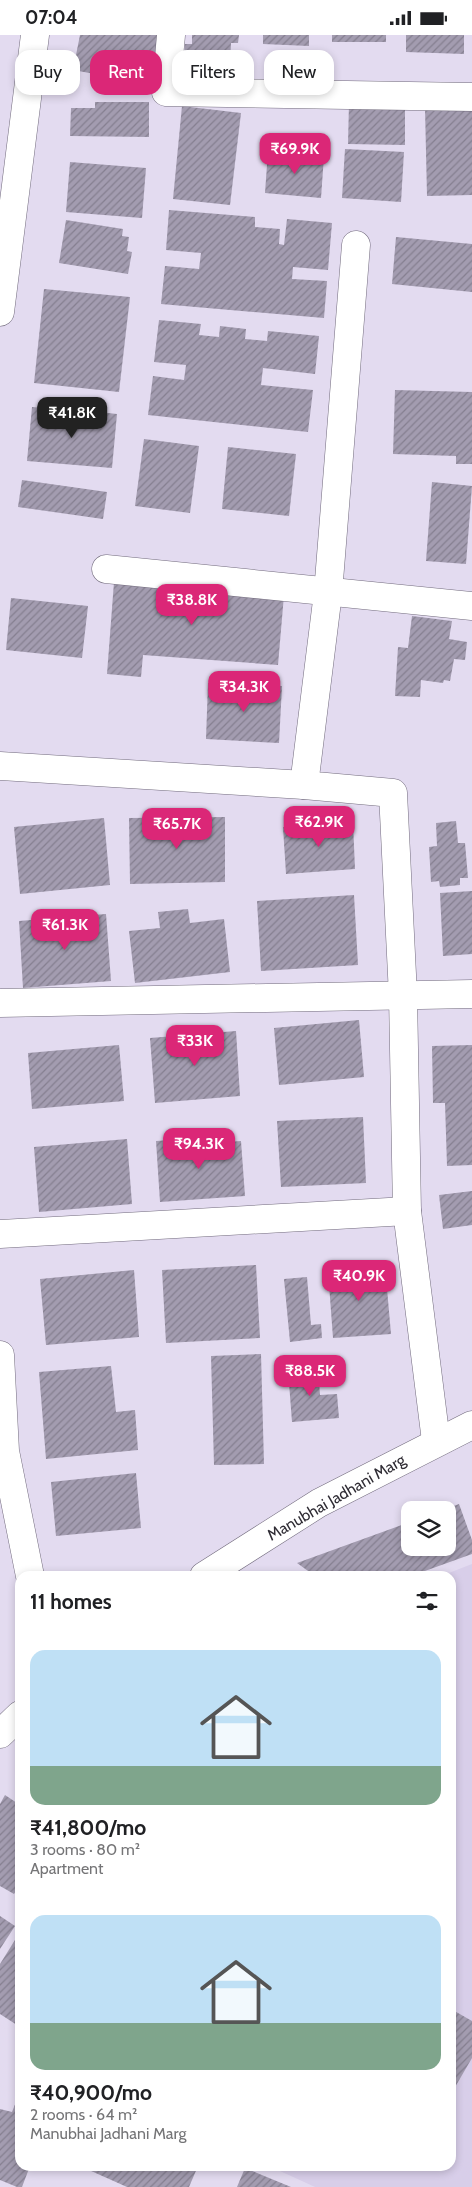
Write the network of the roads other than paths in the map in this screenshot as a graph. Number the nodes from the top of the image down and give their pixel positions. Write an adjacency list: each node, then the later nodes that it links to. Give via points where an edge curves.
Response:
1 (35, 35): 4 (street)
2 (171, 35): 3 (street, via 166,92)
3 (472, 97)
4 (4, 242): 6 (street)
5 (356, 245): 8 (street)
6 (0, 312)
7 (106, 569): 8 (street)
8 (328, 593): 9 (street); 11 (street)
9 (472, 606)
10 (0, 766): 11 (street)
11 (304, 785): 13 (street, via 393,793)
12 (472, 994): 13 (street)
13 (403, 995): 14 (street); 15 (street)
14 (0, 1003)
15 (407, 1211): 16 (street); 19 (street)
16 (0, 1234)
17 (0, 1355): 20 (street)
18 (472, 1425): 19 (street, Manubhai Jadhani Marg)
19 (436, 1441): 22 (street, Manubhai Jadhani Marg, via 319,1503)
20 (2, 1451): 21 (street)
21 (29, 1571)
22 (212, 1571)

